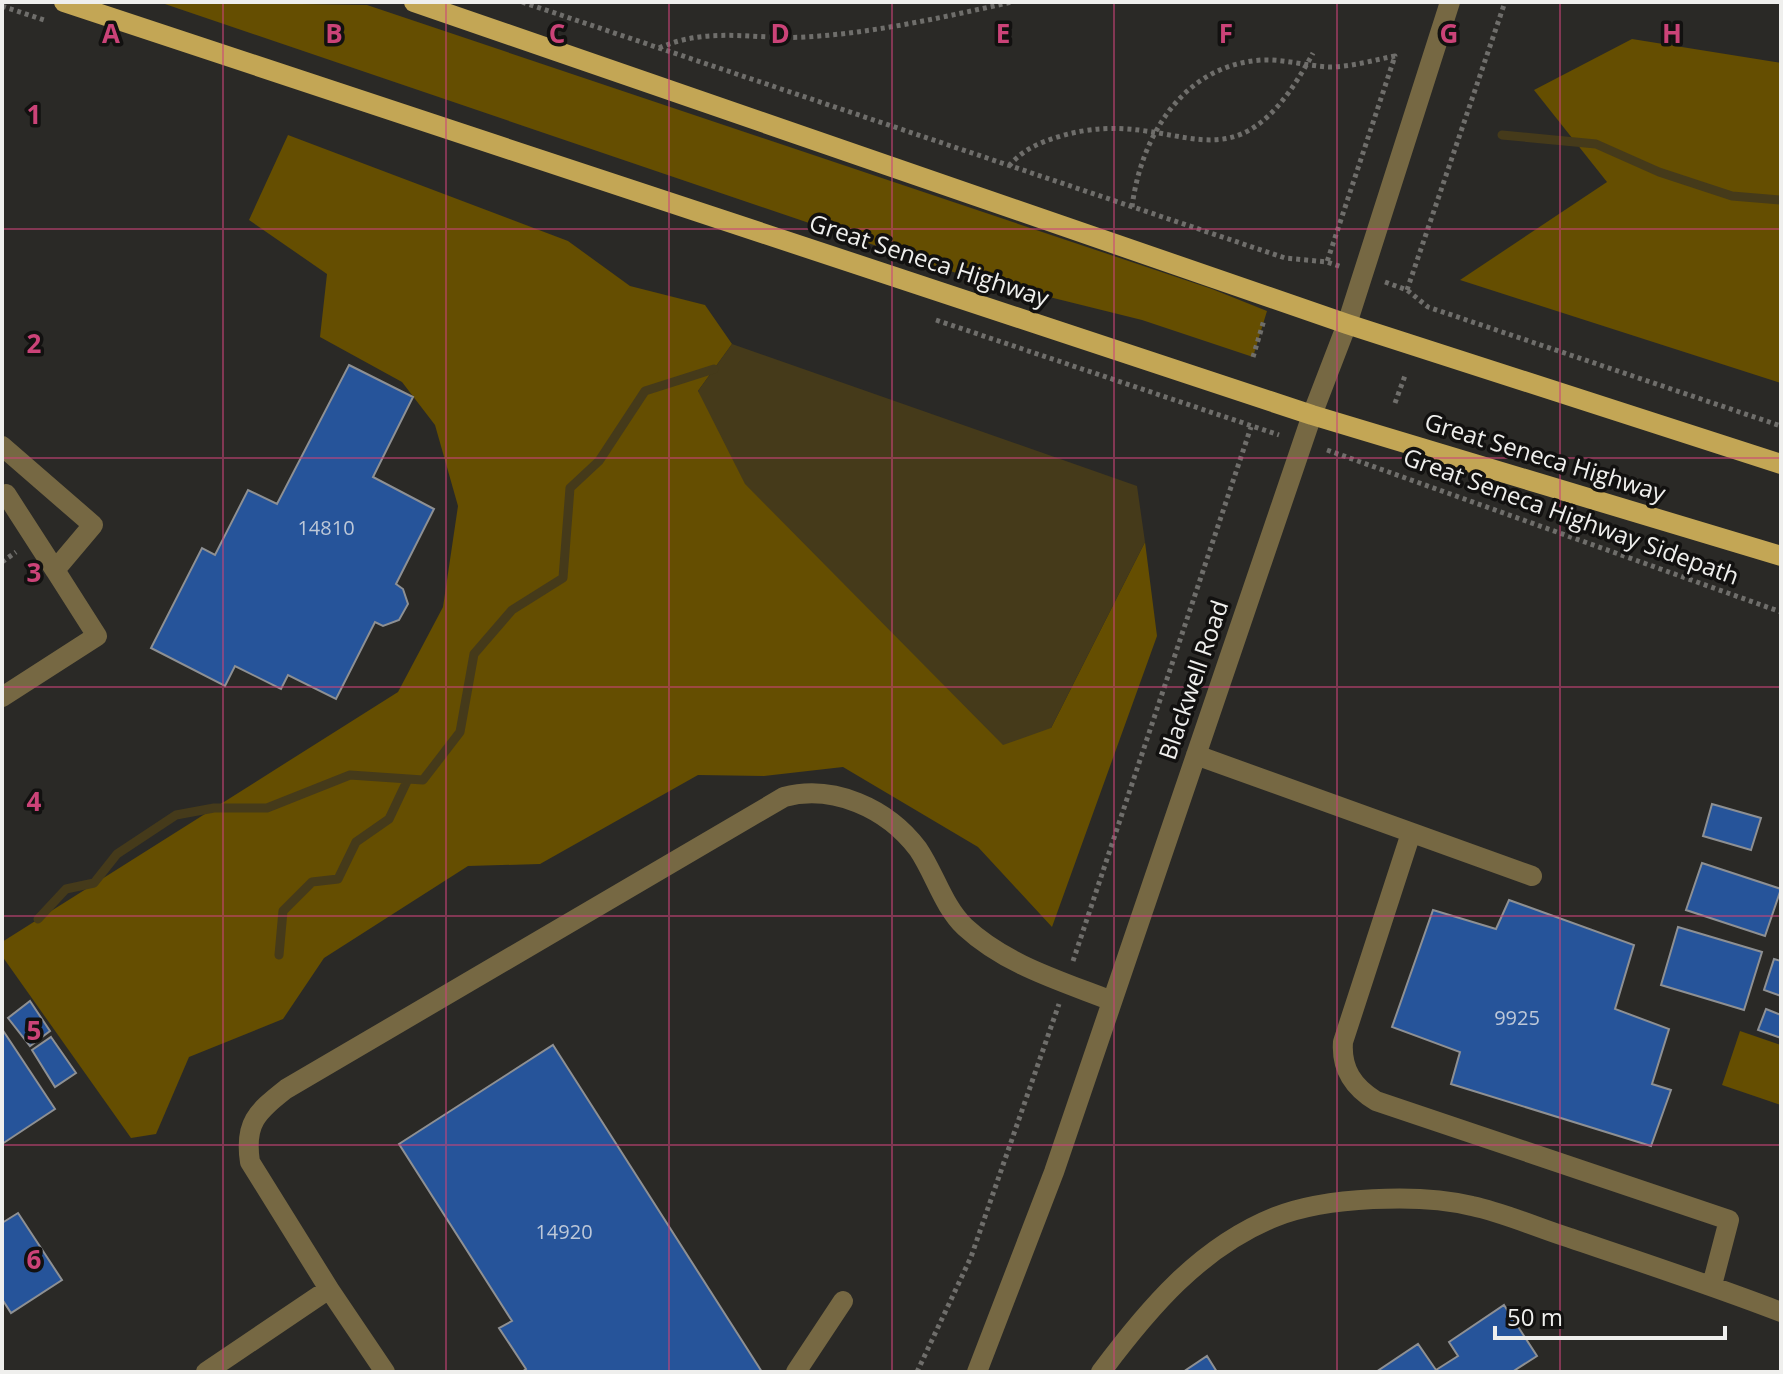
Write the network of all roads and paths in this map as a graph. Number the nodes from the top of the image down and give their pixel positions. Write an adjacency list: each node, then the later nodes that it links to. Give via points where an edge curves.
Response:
1 (64, 2): 20 (main road, Great Seneca Highway)
2 (414, 2): 16 (main road)
3 (522, 2): 7 (path)
4 (1012, 2): 7 (path, via 904,25 806,37 706,34)
5 (1450, 2): 16 (street, Blackwell Road)
6 (1505, 2): 14 (path)
7 (659, 48): 11 (path)
8 (1313, 53): 9 (path)
9 (1307, 64): 10 (path, via 1264,60 1220,71 1174,101); 10 (path, via 1273,115 1232,138 1197,142); 12 (path, via 1353,65 1395,56 1327,262 1285,258)
10 (1154, 132): 11 (path, via 1122,126 1078,131 1029,148); 12 (path, via 1139,164)
11 (1009, 166): 12 (path)
12 (1132, 207)
13 (1391, 284): 14 (path)
14 (1407, 290): 21 (path, via 1428,307)
15 (1267, 311): 17 (path)
16 (1347, 324): 20 (street, Blackwell Road); 25 (main road)
17 (1253, 357)
18 (1406, 373): 19 (path)
19 (1395, 403)
20 (1312, 415): 28 (main road, Great Seneca Highway); 33 (street, Blackwell Road)
21 (1781, 426)
22 (1251, 427): 36 (path)
23 (2, 446): 30 (street, via 93,525)
24 (1349, 457): 31 (path, Great Seneca Highway Sidepath)
25 (1781, 464)
26 (6, 494): 30 (street)
27 (17, 552): 29 (path)
28 (1781, 556)
29 (2, 562)
30 (55, 570): 32 (street, via 97,636)
31 (1781, 612)
32 (2, 697)
33 (1196, 755): 34 (street); 37 (street, Blackwell Road)
34 (1411, 833): 35 (street); 38 (street, via 1343,1042 1342,1058 1359,1091 1729,1220)
35 (1532, 876)
36 (1066, 983): 37 (street); 39 (street, via 1017,963 963,925 917,848 878,812 831,794 806,791 784,797 266,1105 252,1122 250,1162); 46 (path, via 971,1257)
37 (1112, 1001): 42 (street, Blackwell Road)
38 (1712, 1285): 41 (street); 47 (street, via 1471,1205 1374,1199 1323,1204 1274,1217 1184,1274 1143,1316)
39 (329, 1289): 43 (street); 44 (street)
40 (843, 1301): 45 (street)
41 (1781, 1312)
42 (981, 1371)
43 (206, 1372)
44 (385, 1372)
45 (796, 1372)
46 (917, 1372)
47 (1101, 1372)

